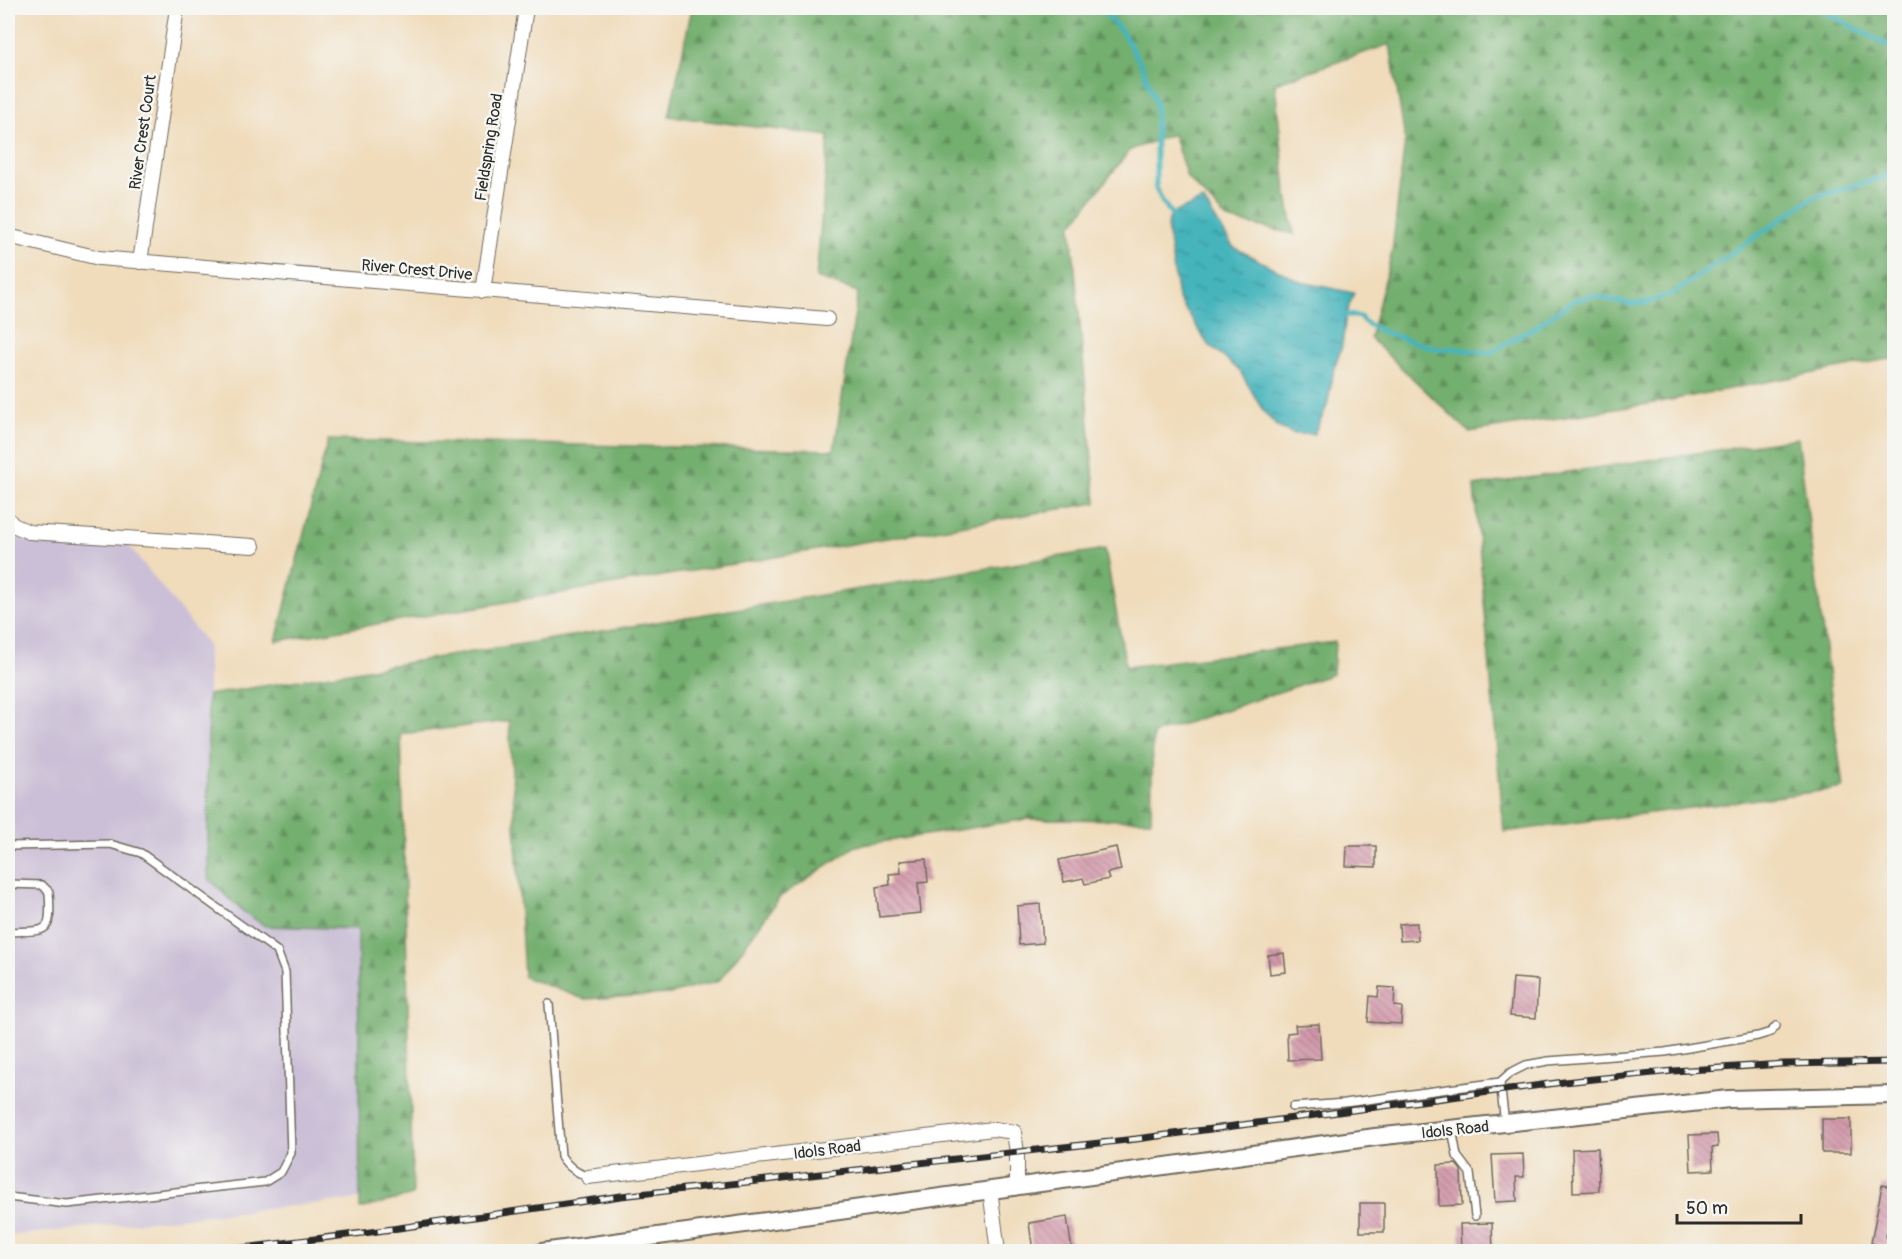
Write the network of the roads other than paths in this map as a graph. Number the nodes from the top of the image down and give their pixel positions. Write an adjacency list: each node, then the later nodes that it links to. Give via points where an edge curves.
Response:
1 (177, 8): 4 (street, River Crest Court)
2 (526, 8): 5 (street, Fieldspring Road)
3 (8, 236): 4 (street, River Crest Drive, via 74,254)
4 (140, 262): 5 (street, River Crest Drive)
5 (483, 291): 6 (street, River Crest Drive)
6 (827, 319)
7 (8, 519): 8 (street, via 29,532)
8 (254, 546)
9 (8, 846): 22 (lane, via 110,844 141,853 277,951 285,972 291,1153 281,1172 265,1182 67,1204)
10 (8, 884): 11 (lane, via 42,885 49,892 51,918 42,930)
11 (8, 932)
12 (549, 1004): 19 (lane, via 561,1156 576,1172)
13 (1776, 1026): 14 (lane, via 1758,1036 1665,1052 1526,1065)
14 (1500, 1082): 16 (lane); 17 (lane)
15 (1894, 1095): 17 (street, Idols Road, via 1729,1099)
16 (1293, 1107)
17 (1505, 1124): 18 (street, Idols Road)
18 (1452, 1129): 20 (street, Idols Road); 23 (lane, via 1457,1156 1470,1173)
19 (588, 1177): 20 (street, Idols Road, via 993,1129 1014,1132)
20 (1017, 1185): 21 (street, Idols Road)
21 (990, 1189): 24 (street, Idols Road); 25 (street)
22 (8, 1197)
23 (1475, 1216)
24 (542, 1251)
25 (998, 1251)

